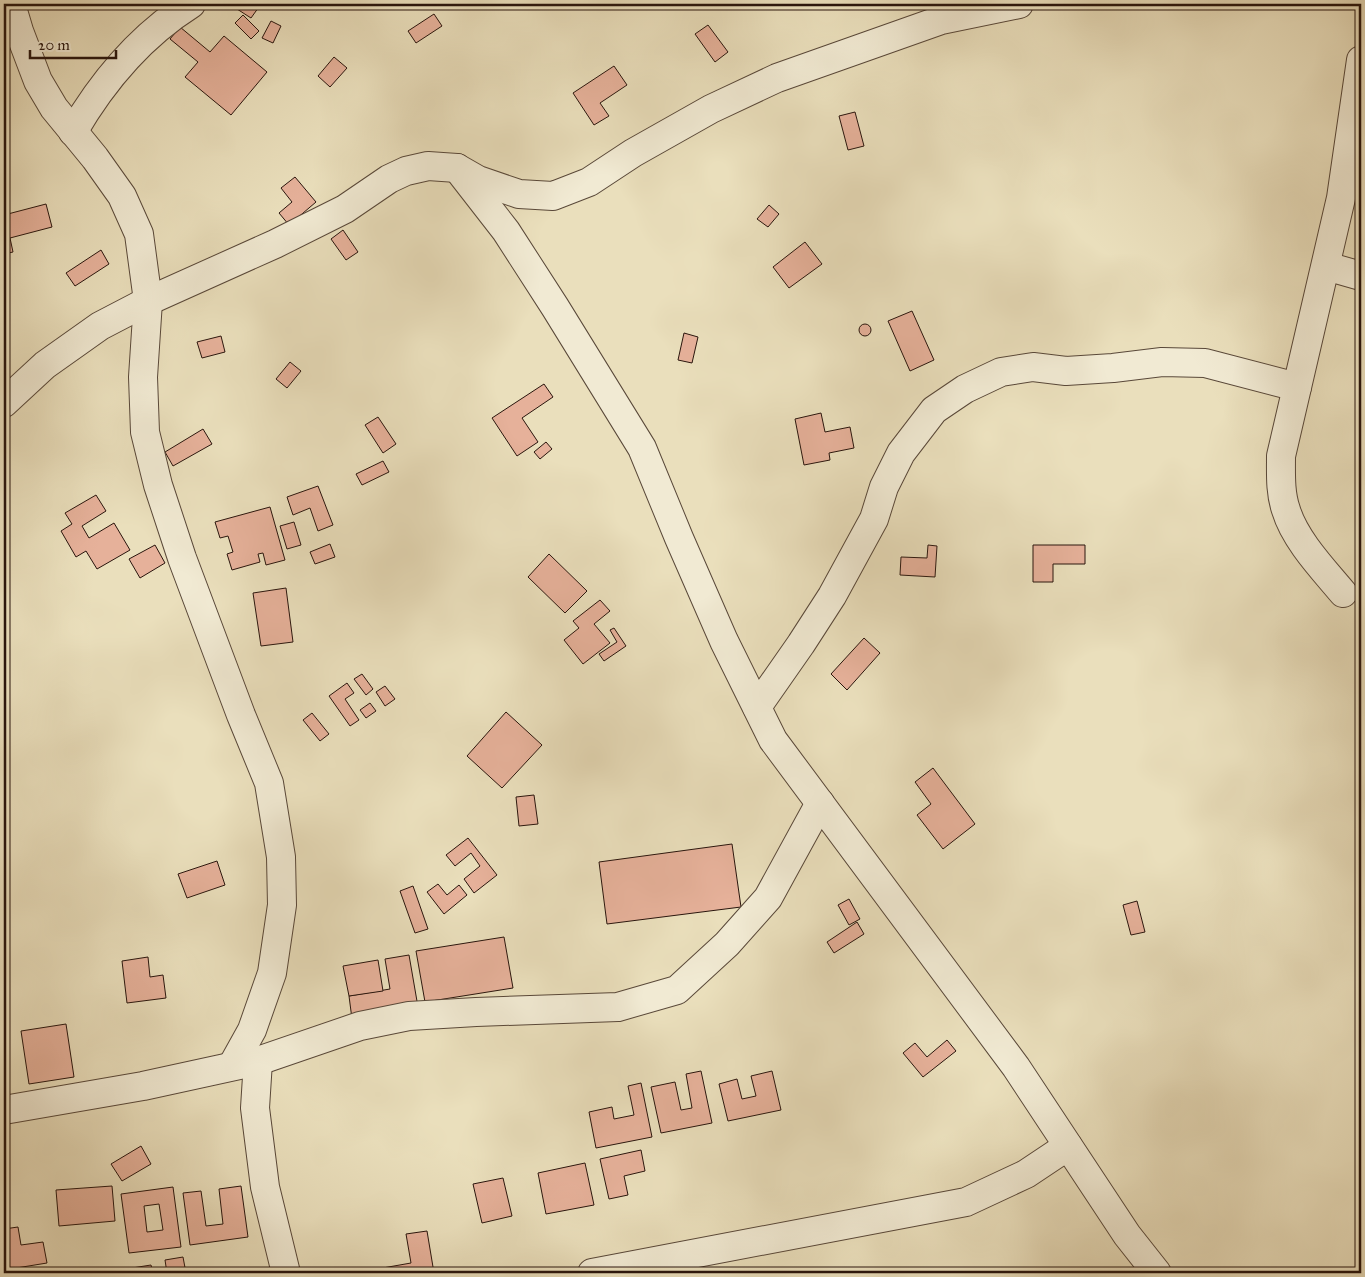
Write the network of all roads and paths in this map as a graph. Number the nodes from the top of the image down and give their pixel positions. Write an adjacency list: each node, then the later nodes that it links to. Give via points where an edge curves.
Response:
1 (10, 4): 5 (street, via 38,81)
2 (191, 4): 5 (street, via 156,29 126,60 88,106)
3 (1019, 4): 6 (street, via 941,20 777,78 712,109 589,182 553,196 519,194 478,180)
4 (1361, 60): 7 (street, via 1342,198)
5 (73, 132): 9 (street, via 122,196 139,234)
6 (457, 168): 9 (street, via 428,166 406,171 344,209 275,244); 13 (street, via 506,231 642,448 678,538)
7 (1326, 266): 8 (street); 10 (street)
8 (1361, 276)
9 (148, 300): 11 (street, via 100,326 45,365); 15 (street, via 143,377 145,432 182,558 269,783 281,857 282,905 272,973 252,1030)
10 (1297, 387): 12 (street, via 1281,456 1286,510 1301,542); 13 (street, via 1205,363 1162,362 1066,371 1033,367 1001,372 965,388 934,410 901,453 884,487 874,520 832,596)
11 (4, 403)
12 (1343, 593)
13 (757, 707): 14 (street, via 773,740)
14 (820, 803): 15 (street, via 768,898 727,944 677,990 618,1007 409,1016 360,1026); 17 (street, via 1016,1067)
15 (245, 1064): 16 (street); 18 (street, via 255,1108 265,1187)
16 (4, 1110)
17 (1068, 1146): 19 (street, via 1026,1174 966,1202); 20 (street, via 1128,1235)
18 (286, 1273)
19 (592, 1273)
20 (1158, 1273)

